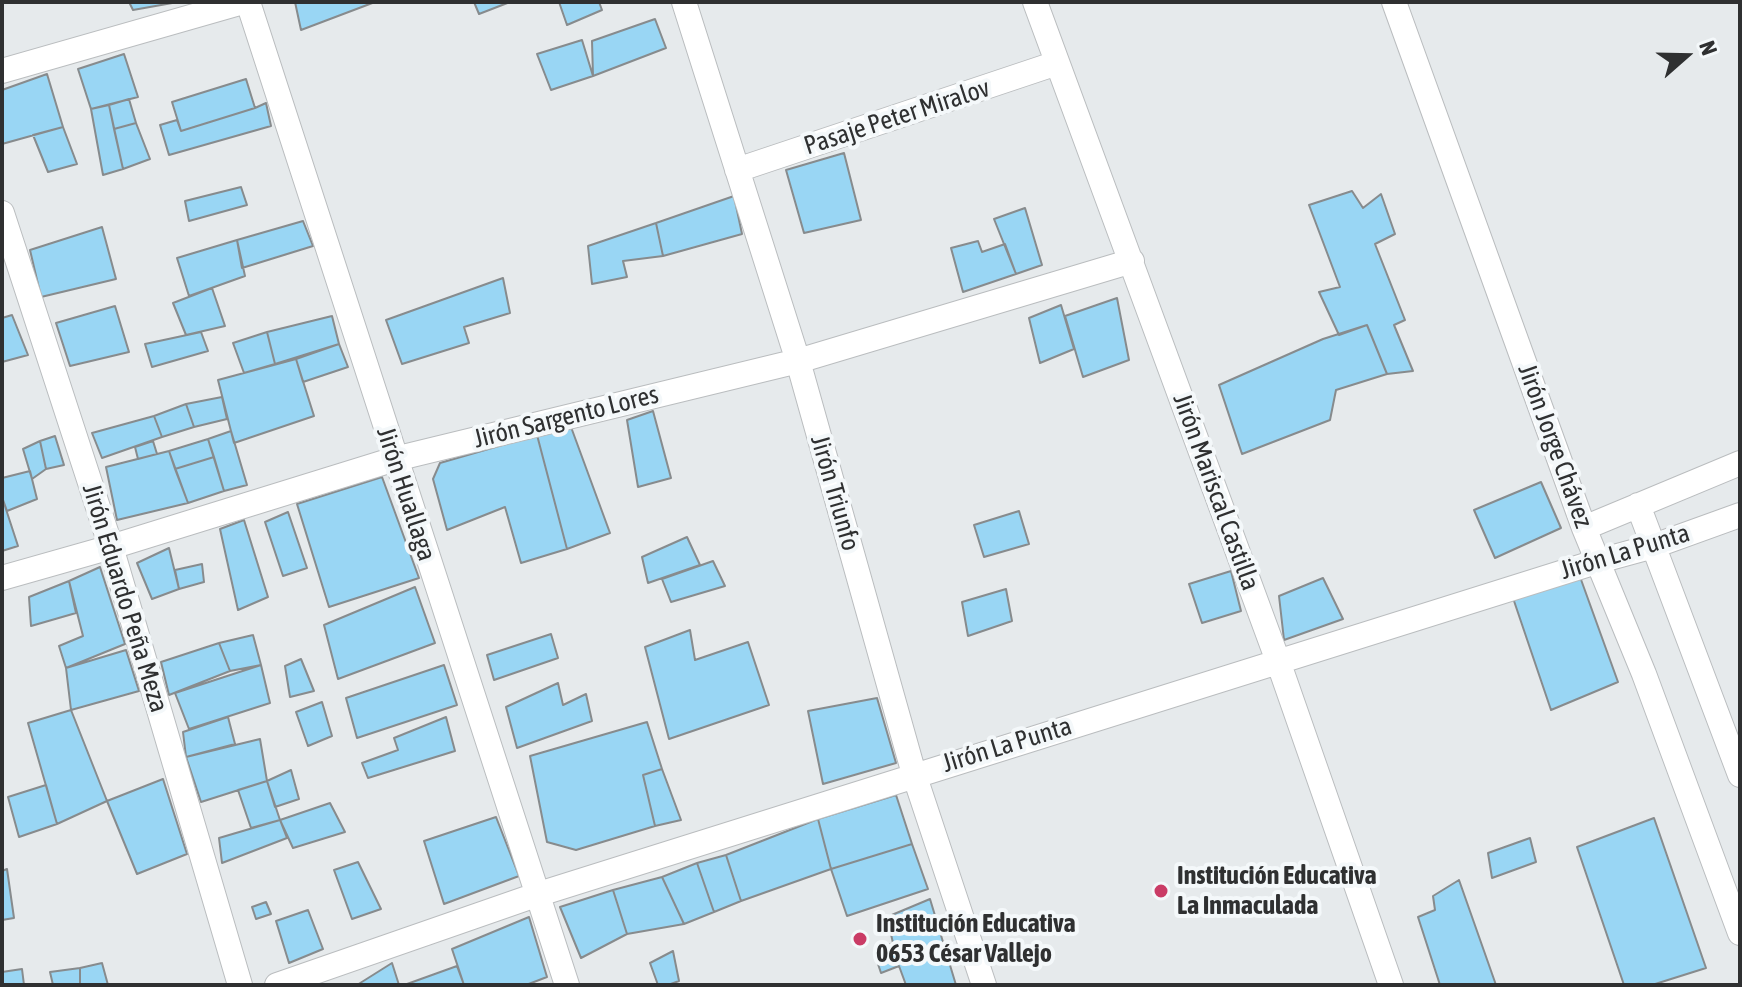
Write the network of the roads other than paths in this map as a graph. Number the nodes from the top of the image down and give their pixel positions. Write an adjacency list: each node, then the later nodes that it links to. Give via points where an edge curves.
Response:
1 (246, 2): 6 (street); 11 (street, Jirón Huallaga)
2 (684, 2): 7 (street, Jirón Triunfo)
3 (1035, 2): 5 (street, Jirón Mariscal Castilla)
4 (1394, 2): 15 (street, Jirón Jorge Chávez)
5 (1057, 63): 7 (street, Pasaje Peter Miralov); 9 (street, Jirón Mariscal Castilla)
6 (2, 71)
7 (737, 170): 10 (street, Jirón Triunfo)
8 (2, 213): 17 (street, Jirón Eduardo Peña Meza)
9 (1132, 261): 10 (street, Jirón Sargento Lores); 20 (street, Jirón Mariscal Castilla)
10 (798, 361): 11 (street, Jirón Sargento Lores); 21 (street, Jirón Triunfo)
11 (395, 459): 17 (street, Jirón Sargento Lores); 23 (street, Jirón Huallaga)
12 (1740, 463): 13 (street, Jirón La Punta)
13 (1638, 505): 15 (street, Jirón La Punta); 16 (street)
14 (1740, 515): 16 (street, Jirón La Punta)
15 (1584, 528): 18 (street, Jirón Jorge Chávez)
16 (1654, 546): 18 (street, Jirón La Punta); 22 (street)
17 (111, 547): 19 (street, Jirón Sargento Lores); 25 (street, Jirón Eduardo Peña Meza)
18 (1599, 561): 20 (street, Jirón La Punta); 24 (street, Jirón Jorge Chávez)
19 (2, 578)
20 (1278, 661): 21 (street, Jirón La Punta); 29 (street, Jirón Mariscal Castilla)
21 (914, 774): 23 (street, Jirón La Punta); 28 (street, Jirón Triunfo)
22 (1740, 775)
23 (536, 895): 26 (street, Jirón La Punta); 27 (street, Jirón Huallaga)
24 (1740, 933)
25 (240, 985)
26 (277, 985)
27 (567, 985)
28 (984, 985)
29 (1391, 985)

